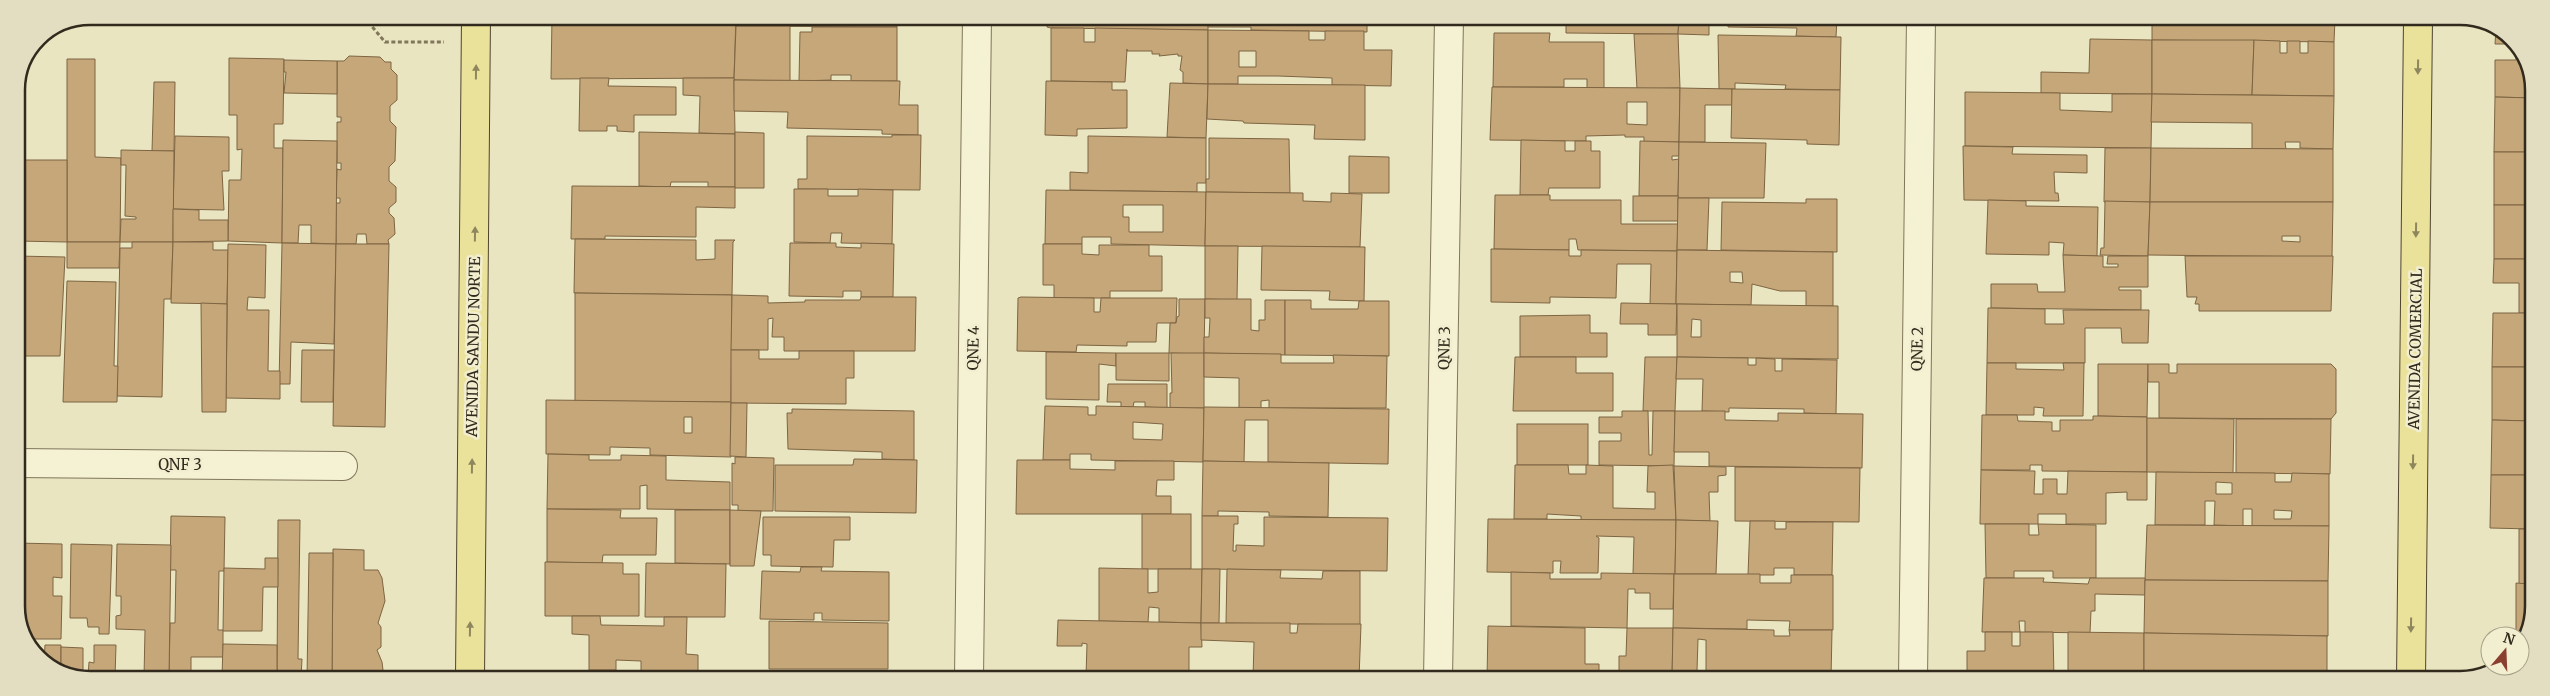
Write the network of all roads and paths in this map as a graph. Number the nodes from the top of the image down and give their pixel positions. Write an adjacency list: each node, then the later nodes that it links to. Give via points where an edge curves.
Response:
1 (371, 25): 6 (path, via 385,42)
2 (977, 25): 10 (street, QNE 4)
3 (1449, 25): 11 (street, QNE 3)
4 (1921, 25): 12 (street, QNE 2)
5 (2418, 25): 13 (main road, AVENIDA COMERCIAL, one-way to 13)
6 (477, 29): 9 (main road, AVENIDA SANDU NORTE, one-way to 6)
7 (25, 463): 8 (street, QNF 3)
8 (343, 466)
9 (470, 671)
10 (969, 671)
11 (1438, 671)
12 (1913, 671)
13 (2411, 671)

